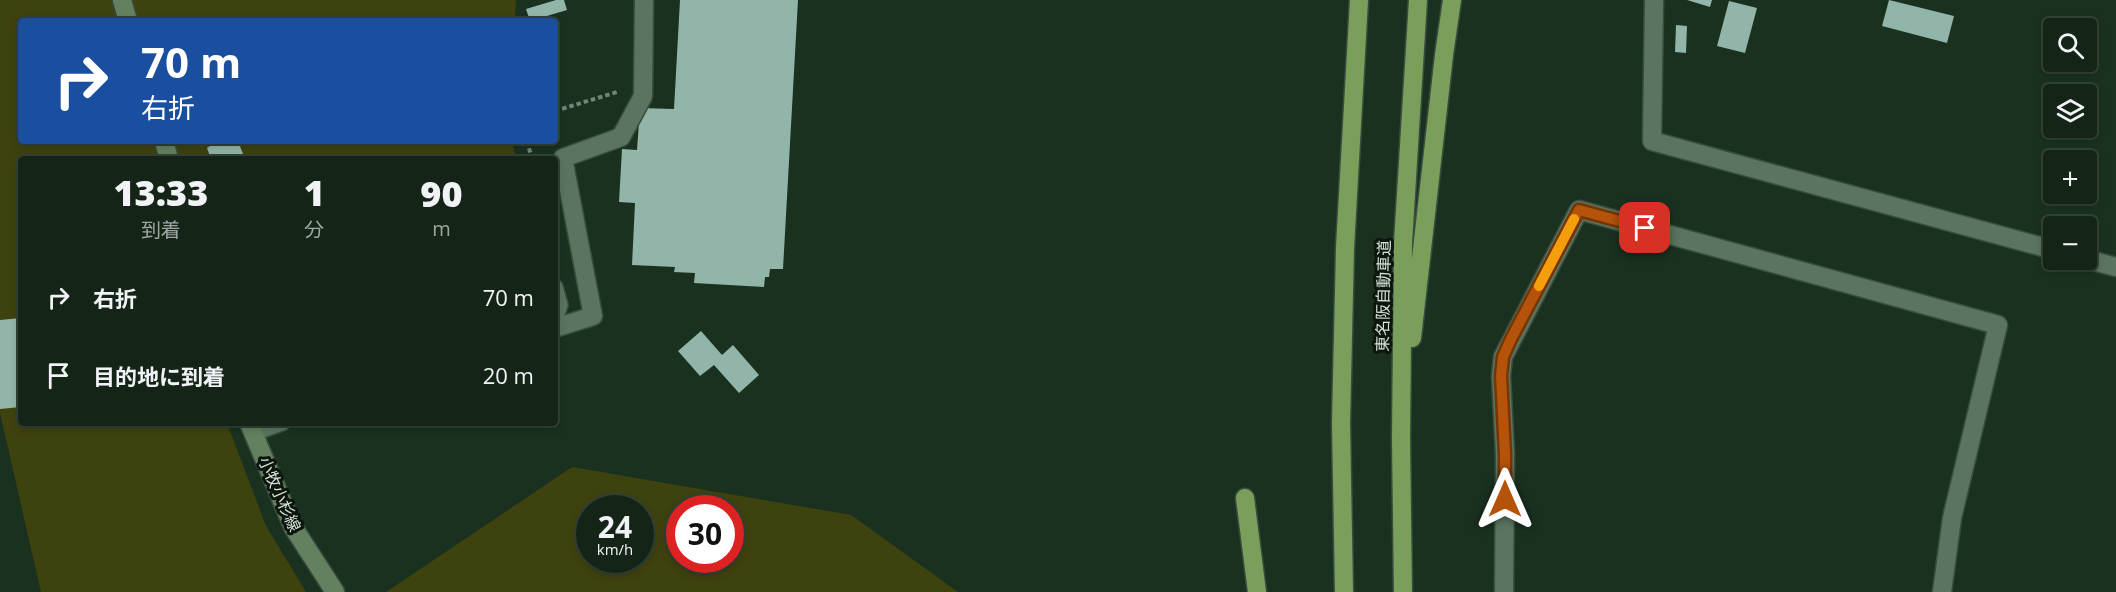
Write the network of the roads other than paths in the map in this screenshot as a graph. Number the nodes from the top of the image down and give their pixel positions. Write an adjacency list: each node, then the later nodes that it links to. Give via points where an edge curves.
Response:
1 (122, 0): 7 (main road)
2 (644, 0): 11 (street, via 642,96 621,137 563,158 593,316)
3 (1359, 0): 17 (highway, via 1345,259 1341,423)
4 (1418, 0): 13 (highway, 東名阪自動車道, via 1403,243)
5 (1452, 0): 13 (highway)
6 (1654, 0): 8 (street, via 1652,141)
7 (127, 18)
8 (2043, 247)
9 (2097, 262): 10 (street)
10 (2116, 267)
11 (558, 327)
12 (251, 428): 15 (main road, 小牧小杉線, via 293,527)
13 (1401, 438): 18 (highway, 東名阪自動車道)
14 (1245, 498): 16 (highway)
15 (335, 592)
16 (1257, 592)
17 (1344, 592)
18 (1403, 592)
19 (1504, 592): 20 (street, via 1503,357 1579,210 1998,325 1952,518)
20 (1942, 592)

